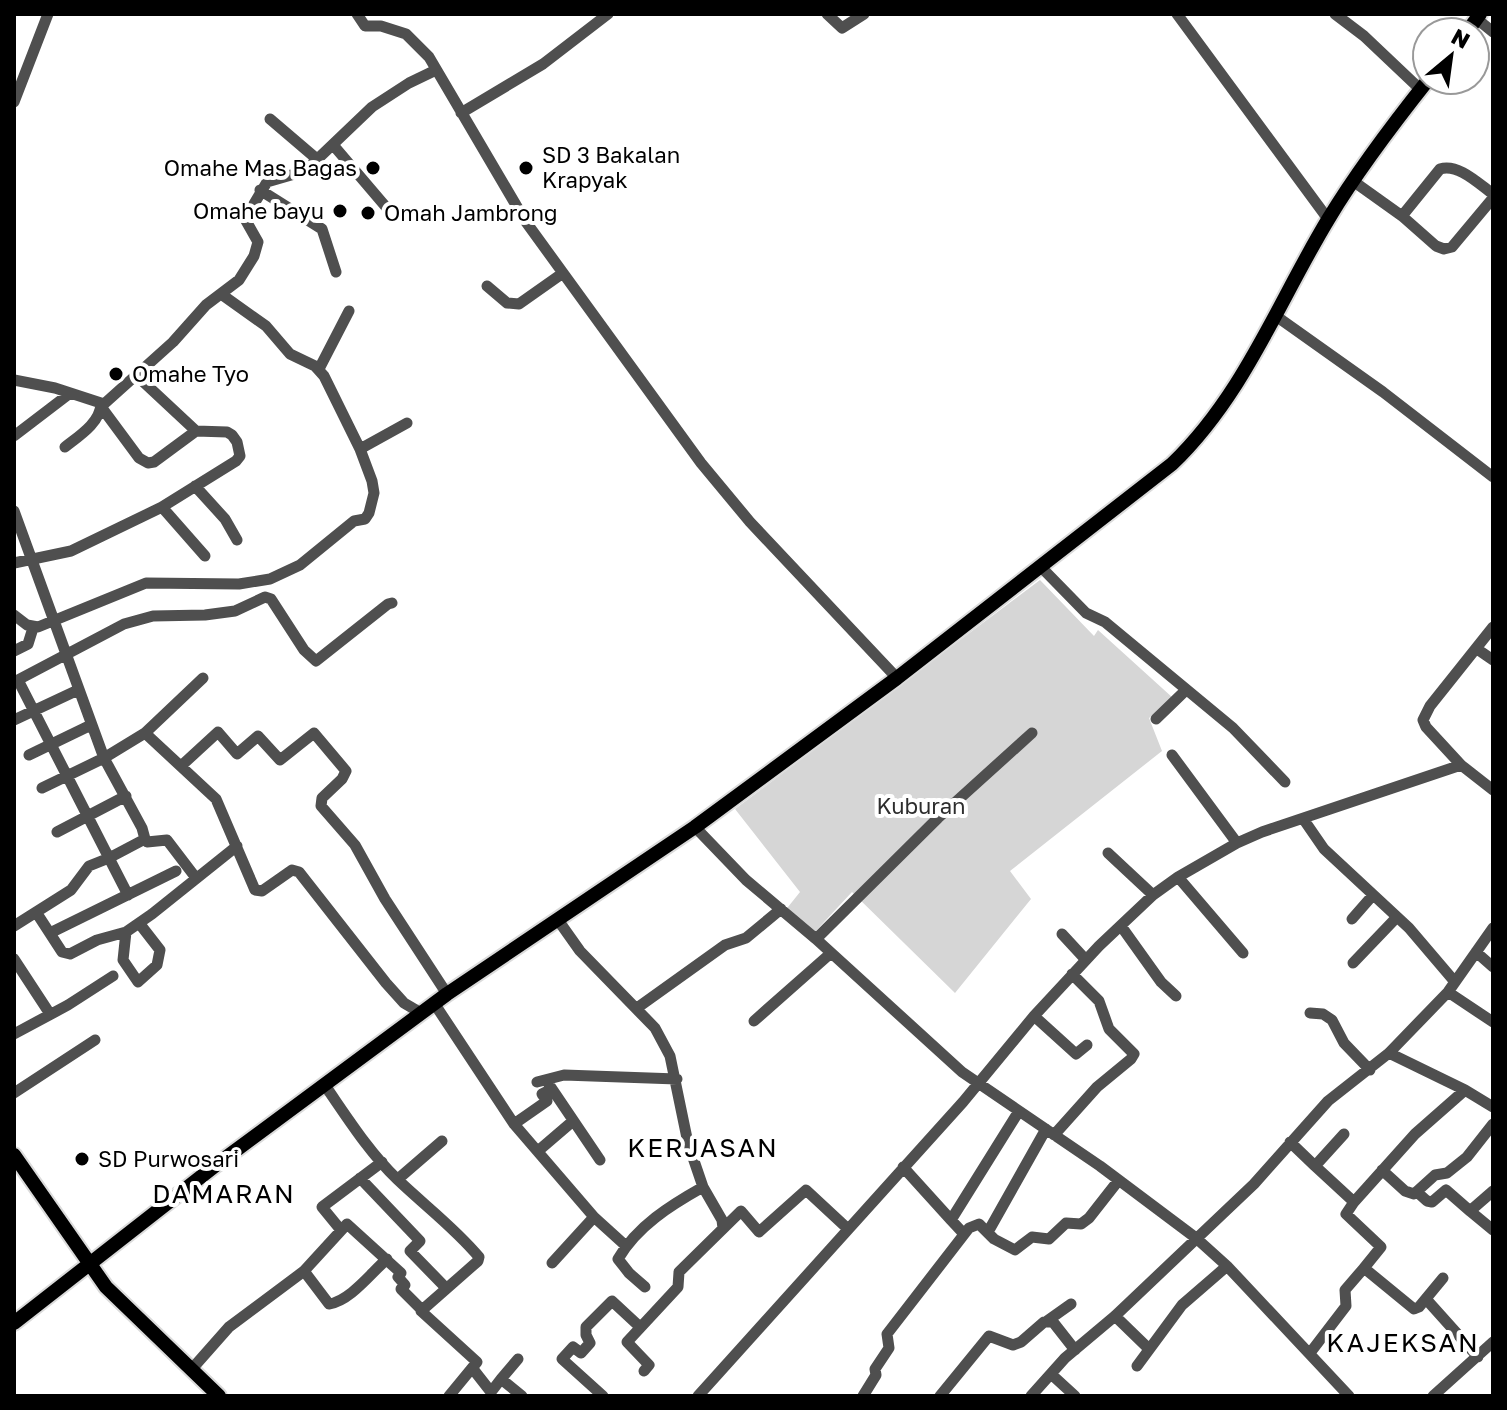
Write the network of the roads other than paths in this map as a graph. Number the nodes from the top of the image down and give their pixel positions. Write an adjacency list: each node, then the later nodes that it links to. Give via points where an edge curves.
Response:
1 (48, 14): 11 (street)
2 (357, 14): 8 (street, via 365,26 393,29 414,40)
3 (608, 14): 12 (street, via 543,64)
4 (827, 14): 5 (street, via 842,28)
5 (864, 14)
6 (1177, 14): 21 (street)
7 (1335, 14): 9 (street)
8 (436, 70): 12 (street); 14 (street, via 372,107)
9 (1411, 74)
10 (1417, 96): 16 (main road)
11 (14, 102)
12 (461, 113): 23 (street, via 502,185)
13 (270, 119): 15 (street)
14 (334, 146): 15 (street); 19 (street)
15 (318, 160): 17 (street)
16 (1353, 181): 20 (street); 21 (main road)
17 (260, 190): 22 (street, via 322,229); 25 (street, via 245,219 257,248 239,280)
18 (1493, 196): 20 (street, via 1447,167); 20 (street, via 1446,249)
19 (386, 207)
20 (1402, 216)
21 (1328, 219): 27 (main road)
22 (336, 272)
23 (563, 273): 24 (street, via 519,304 507,303); 57 (street, via 701,463)
24 (487, 286)
25 (221, 294): 28 (street, via 266,326 290,354); 29 (street)
26 (349, 311): 28 (street)
27 (1276, 316): 38 (street); 46 (main road, via 1229,395 1185,451)
28 (319, 369): 37 (street)
29 (136, 375): 32 (street); 34 (street)
30 (14, 380): 31 (street)
31 (69, 394): 32 (street); 35 (street)
32 (102, 406): 34 (street, via 148,463); 36 (street, via 87,429)
33 (407, 423): 37 (street)
34 (196, 431): 39 (street, via 227,432 240,450 236,461)
35 (14, 436)
36 (65, 447)
37 (360, 449): 49 (street, via 374,493 369,513 300,565 270,579 239,584 146,583)
38 (1493, 477)
39 (195, 486): 40 (street); 42 (street)
40 (162, 507): 43 (street); 44 (street, via 71,551)
41 (14, 511): 44 (street)
42 (237, 540)
43 (205, 556)
44 (31, 559): 45 (street); 49 (street)
45 (14, 563)
46 (1041, 567): 57 (main road); 60 (street, via 1086,613 1105,622)
47 (392, 603): 54 (street, via 316,661 265,597 235,611 153,616 124,624)
48 (14, 615): 51 (street)
49 (54, 619): 51 (street); 54 (street)
50 (1493, 627): 52 (street)
51 (33, 628): 53 (street, via 28,644)
52 (1477, 649): 55 (street); 71 (street, via 1423,720)
53 (14, 651)
54 (66, 654): 58 (street); 59 (street)
55 (1493, 660)
56 (203, 678): 65 (street)
57 (897, 678): 80 (main road)
58 (16, 681): 61 (street)
59 (78, 690): 61 (street); 64 (street)
60 (1186, 690): 62 (street); 74 (street, via 1233,728)
61 (34, 712): 63 (street); 67 (street)
62 (1156, 719)
63 (14, 720)
64 (91, 725): 67 (street); 70 (street)
65 (145, 733): 70 (street); 72 (street)
66 (1032, 733): 105 (street)
67 (52, 746): 68 (street); 73 (street)
68 (29, 755)
69 (1172, 755): 83 (street)
70 (104, 758): 73 (street); 77 (street)
71 (1461, 765): 76 (street); 79 (street)
72 (181, 766): 84 (street, via 216,799); 116 (street, via 218,732 237,754 258,736 280,760 314,733 346,771 321,806 355,845)
73 (68, 775): 75 (street); 78 (street)
74 (1285, 782)
75 (42, 788)
76 (1493, 790)
77 (126, 796): 78 (street); 82 (street)
78 (87, 817): 81 (street); 86 (street)
79 (1304, 820): 83 (street); 92 (street, via 1324,849)
80 (695, 827): 93 (street); 97 (main road)
81 (57, 832)
82 (145, 839): 86 (street); 89 (street, via 167,840)
83 (1237, 843): 88 (street)
84 (237, 846): 89 (street); 120 (street, via 257,891 292,870 299,872 386,983)
85 (1108, 853): 91 (street)
86 (109, 858): 90 (street); 94 (street, via 89,866 71,890)
87 (176, 871): 90 (street)
88 (1178, 877): 91 (street); 108 (street)
89 (196, 878): 98 (street)
90 (128, 895): 103 (street)
91 (1153, 895): 100 (street)
92 (1373, 895): 95 (street); 96 (street)
93 (781, 909): 105 (street); 119 (street, via 746,938 725,945)
94 (36, 912): 99 (street); 103 (street)
95 (1397, 917): 111 (street); 115 (street)
96 (1352, 919)
97 (558, 920): 116 (main road); 119 (street, via 580,951)
98 (139, 923): 102 (street); 102 (street, via 160,950 157,965 138,982 123,960)
99 (14, 926)
100 (1121, 926): 110 (street); 117 (street)
101 (1493, 928): 106 (street)
102 (126, 932): 103 (street, via 66,955)
103 (50, 933)
104 (1062, 934): 110 (street)
105 (816, 939): 107 (street)
106 (1476, 952): 112 (street); 115 (street)
107 (831, 953): 124 (street); 132 (street)
108 (1243, 953)
109 (14, 959): 122 (street)
110 (1086, 960): 113 (street)
111 (1353, 963)
112 (1493, 967)
113 (1072, 974): 123 (street); 142 (street, via 1099,1001 1109,1029 1134,1054)
114 (113, 976): 122 (street)
115 (1452, 987): 125 (street); 129 (street)
116 (447, 994): 118 (main road)
117 (1176, 996)
118 (434, 1003): 120 (main road); 140 (street)
119 (637, 1008): 131 (street, via 655,1028)
120 (421, 1013): 133 (main road)
121 (1310, 1013): 130 (street, via 1332,1020 1344,1043)
122 (50, 1014): 126 (street)
123 (1034, 1016): 128 (street, via 1076,1054); 132 (street)
124 (754, 1021)
125 (1493, 1022)
126 (14, 1034)
127 (95, 1040): 136 (street)
128 (1087, 1045)
129 (1389, 1053): 130 (street); 135 (street)
130 (1370, 1070): 145 (street, via 1328,1101)
131 (677, 1079): 134 (street, via 564,1075); 156 (street, via 688,1143)
132 (978, 1083): 138 (street); 151 (street)
133 (324, 1084): 149 (street); 172 (main road)
134 (545, 1084): 139 (street); 140 (street, via 542,1094 547,1101)
135 (1465, 1090): 137 (street); 152 (street)
136 (14, 1093)
137 (1493, 1107)
138 (1019, 1111): 142 (street); 162 (street)
139 (573, 1121): 146 (street); 148 (street)
140 (514, 1124): 146 (street)
141 (1493, 1124): 158 (street, via 1467,1157)
142 (1050, 1132): 155 (street); 167 (street)
143 (1344, 1134): 150 (street)
144 (442, 1141): 154 (street)
145 (1290, 1142): 150 (street); 169 (street)
146 (538, 1151): 161 (street)
147 (14, 1155): 172 (main road)
148 (600, 1160)
149 (382, 1162): 153 (street); 154 (street)
150 (1315, 1166): 159 (street)
151 (903, 1167): 162 (street); 165 (street)
152 (1382, 1170): 158 (street, via 1409,1194); 159 (street)
153 (360, 1178): 164 (street, via 322,1207); 179 (street, via 420,1241 410,1251)
154 (398, 1179): 179 (street, via 479,1257)
155 (1118, 1181): 167 (street, via 1089,1218 1081,1224 1066,1223 1049,1239 1032,1237 1012,1250); 169 (street)
156 (703, 1187): 163 (street); 170 (street, via 661,1212)
157 (1493, 1191): 160 (street)
158 (1417, 1192): 160 (street, via 1432,1202 1446,1190)
159 (1354, 1202): 175 (street, via 1346,1214 1381,1247)
160 (1470, 1211): 166 (street)
161 (594, 1217): 170 (street); 173 (street)
162 (951, 1220): 168 (street)
163 (723, 1228): 165 (street, via 741,1211 759,1232 806,1190); 186 (street, via 679,1272 678,1287)
164 (340, 1229): 171 (street, via 347,1224); 176 (street)
165 (848, 1229): 203 (street)
166 (1493, 1230)
167 (988, 1232): 168 (street, via 976,1224)
168 (964, 1234): 204 (street, via 887,1334 889,1348)
169 (1196, 1238): 174 (street); 183 (street)
170 (626, 1246): 178 (street, via 618,1259)
171 (387, 1259): 176 (street, via 333,1305); 182 (street, via 401,1273 401,1289)
172 (88, 1263): 185 (main road); 195 (main road, via 116,1298)
173 (552, 1263)
174 (1227, 1266): 188 (street, via 1182,1305); 190 (street)
175 (1364, 1268): 180 (street, via 1414,1309); 190 (street, via 1345,1290 1346,1306)
176 (304, 1271): 195 (street, via 229,1327)
177 (1443, 1278): 180 (street)
178 (645, 1287)
179 (446, 1288): 182 (street)
180 (1426, 1299): 191 (street)
181 (1071, 1304): 184 (street)
182 (422, 1310): 194 (street, via 477,1362)
183 (1115, 1316): 188 (street); 189 (street)
184 (1047, 1321): 189 (street, via 1059,1326); 205 (street, via 1013,1345 989,1336)
185 (14, 1323)
186 (640, 1327): 196 (street, via 627,1342 649,1365); 202 (street, via 612,1301 586,1327 590,1343 581,1353 573,1347 558,1355)
187 (1493, 1342): 191 (street)
188 (1149, 1349): 193 (street)
189 (1075, 1350): 197 (street)
190 (1310, 1353): 208 (street)
191 (1478, 1357): 209 (street)
192 (518, 1359): 198 (street)
193 (1137, 1366)
194 (473, 1369): 198 (street, via 491,1392); 200 (street)
195 (191, 1370): 199 (main road)
196 (644, 1371)
197 (1051, 1374): 206 (street); 207 (street)
198 (501, 1379): 201 (street)
199 (219, 1396)
200 (449, 1396)
201 (522, 1396)
202 (603, 1396)
203 (698, 1396)
204 (863, 1396)
205 (940, 1396)
206 (1031, 1396)
207 (1075, 1396)
208 (1349, 1396)
209 (1433, 1396)

